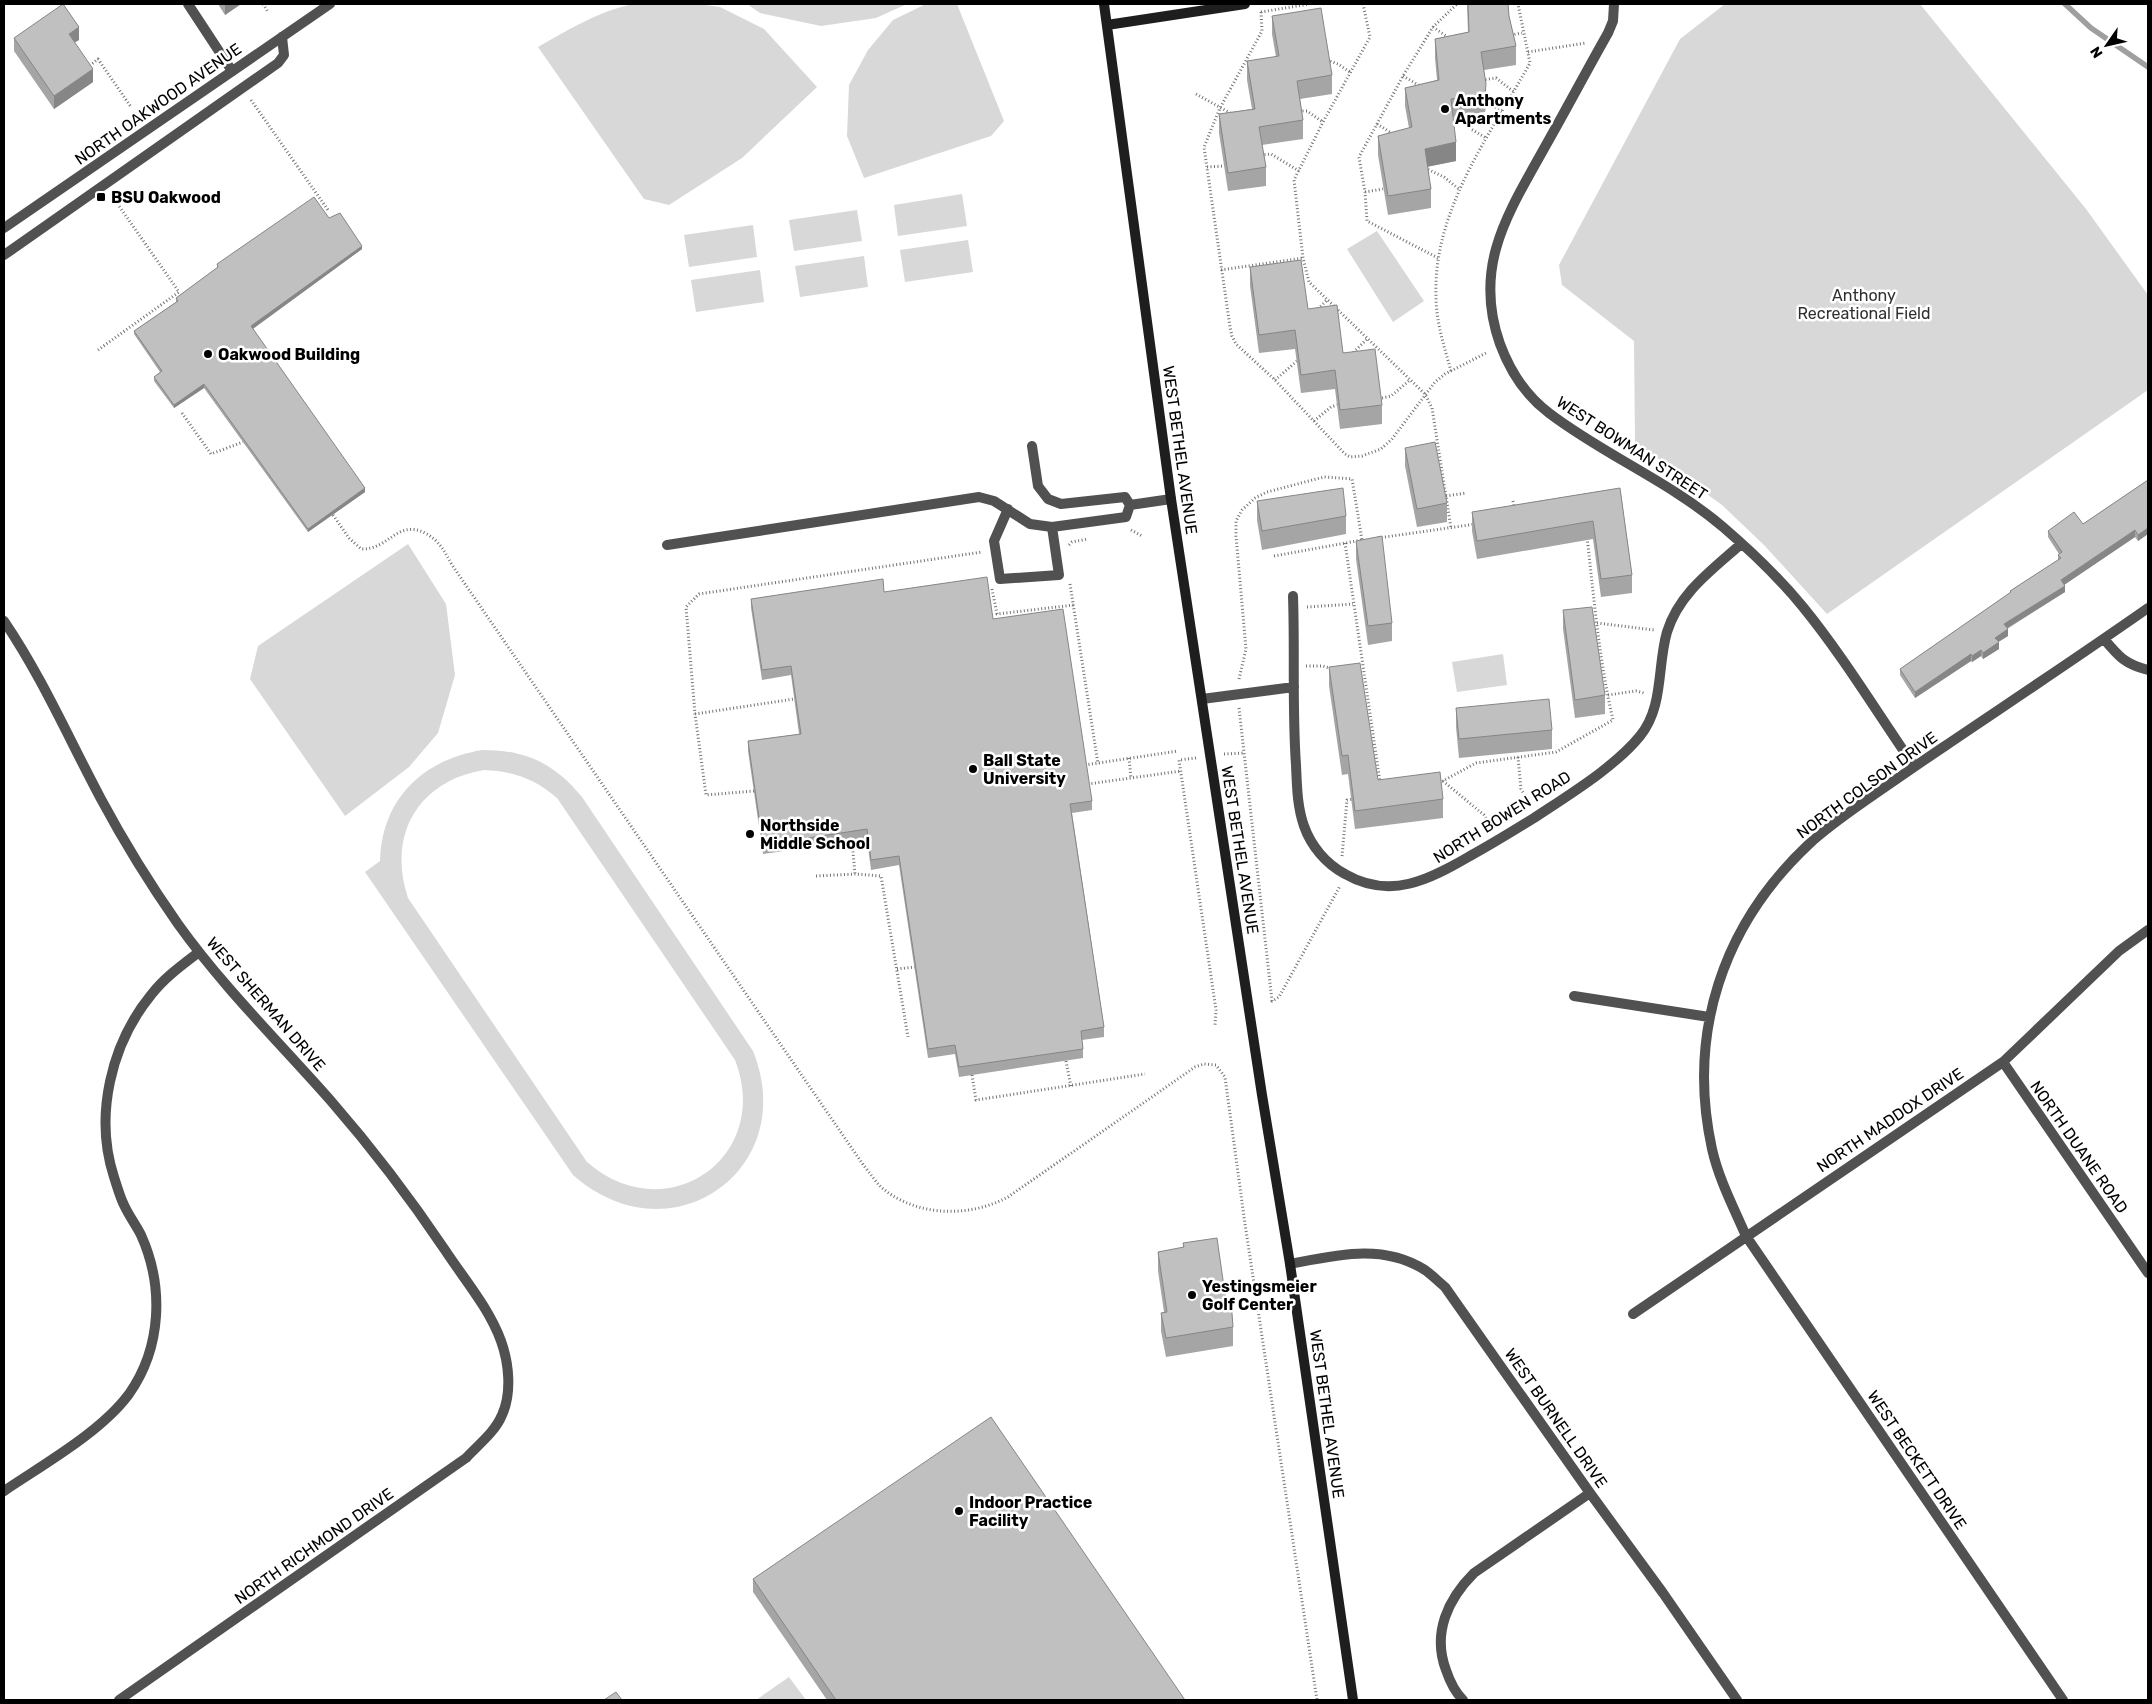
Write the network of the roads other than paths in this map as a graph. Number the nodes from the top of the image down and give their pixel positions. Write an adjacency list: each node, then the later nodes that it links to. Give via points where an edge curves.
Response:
1 (188, 4): 8 (street)
2 (330, 4): 7 (street, NORTH OAKWOOD AVENUE)
3 (1104, 4): 6 (main road, WEST BETHEL AVENUE)
4 (1245, 4): 6 (main road)
5 (1614, 4): 16 (street, WEST BOWMAN STREET, via 1608,33 1510,210 1491,268 1491,311 1511,370 1547,412 1663,483)
6 (1107, 24): 12 (main road, WEST BETHEL AVENUE)
7 (282, 37): 8 (street, NORTH OAKWOOD AVENUE); 10 (street, via 284,55 278,63)
8 (232, 71): 9 (street, NORTH OAKWOOD AVENUE)
9 (4, 228)
10 (4, 256)
11 (1032, 446): 13 (street, via 1038,486 1048,499 1061,504 1125,497)
12 (1171, 499): 13 (street); 24 (main road, WEST BETHEL AVENUE)
13 (1130, 505): 15 (street, via 1126,517)
14 (1008, 509): 15 (street, via 1030,524); 15 (street, via 994,541 1000,579 1058,575); 17 (street, via 979,497)
15 (1052, 527)
16 (1741, 544): 23 (street, NORTH BOWEN ROAD, via 1685,597 1667,632 1657,696 1648,725 1639,737 1606,768 1537,816 1435,876 1397,886 1371,885 1342,873 1318,851 1300,814); 25 (street, WEST BOWMAN STREET, via 1803,607)
17 (667, 545)
18 (1293, 596): 23 (street, NORTH BOWEN ROAD)
19 (2148, 608): 21 (street, NORTH COLSON DRIVE)
20 (4, 620): 27 (street, WEST SHERMAN DRIVE, via 28,656 102,800 143,870)
21 (2104, 638): 22 (street, via 2128,664); 25 (street, NORTH COLSON DRIVE)
22 (2148, 670)
23 (1294, 687): 24 (street)
24 (1202, 699): 32 (main road, WEST BETHEL AVENUE)
25 (1914, 766): 29 (street, NORTH COLSON DRIVE, via 1836,822 1784,869 1745,923 1726,962)
26 (2148, 930): 30 (street, NORTH MADDOX DRIVE, via 2119,951)
27 (199, 952): 35 (street, WEST SHERMAN DRIVE, via 332,1102 420,1214 493,1323 505,1354); 36 (street, via 164,981 136,1015 117,1054 107,1098 106,1125 113,1175 150,1257 155,1278 157,1320 147,1359 130,1392 110,1417)
28 (1574, 996): 29 (street)
29 (1708, 1017): 31 (street, NORTH COLSON DRIVE, via 1705,1095 1710,1137 1724,1188)
30 (2003, 1062): 31 (street, NORTH MADDOX DRIVE); 33 (street, NORTH DUANE ROAD)
31 (1746, 1236): 34 (street, NORTH MADDOX DRIVE); 42 (street, WEST BECKETT DRIVE)
32 (1290, 1264): 37 (street, WEST BURNELL DRIVE, via 1357,1252 1403,1259 1426,1270 1460,1306); 39 (main road, WEST BETHEL AVENUE)
33 (2148, 1274)
34 (1633, 1314)
35 (507, 1397): 38 (street, NORTH RICHMOND DRIVE, via 503,1415 466,1458)
36 (4, 1491)
37 (1590, 1493): 40 (street, via 1474,1573 1452,1600 1441,1625 1442,1652 1450,1681); 41 (street, WEST BURNELL DRIVE)
38 (119, 1700)
39 (1353, 1700)
40 (1463, 1700)
41 (1737, 1700)
42 (2063, 1700)

